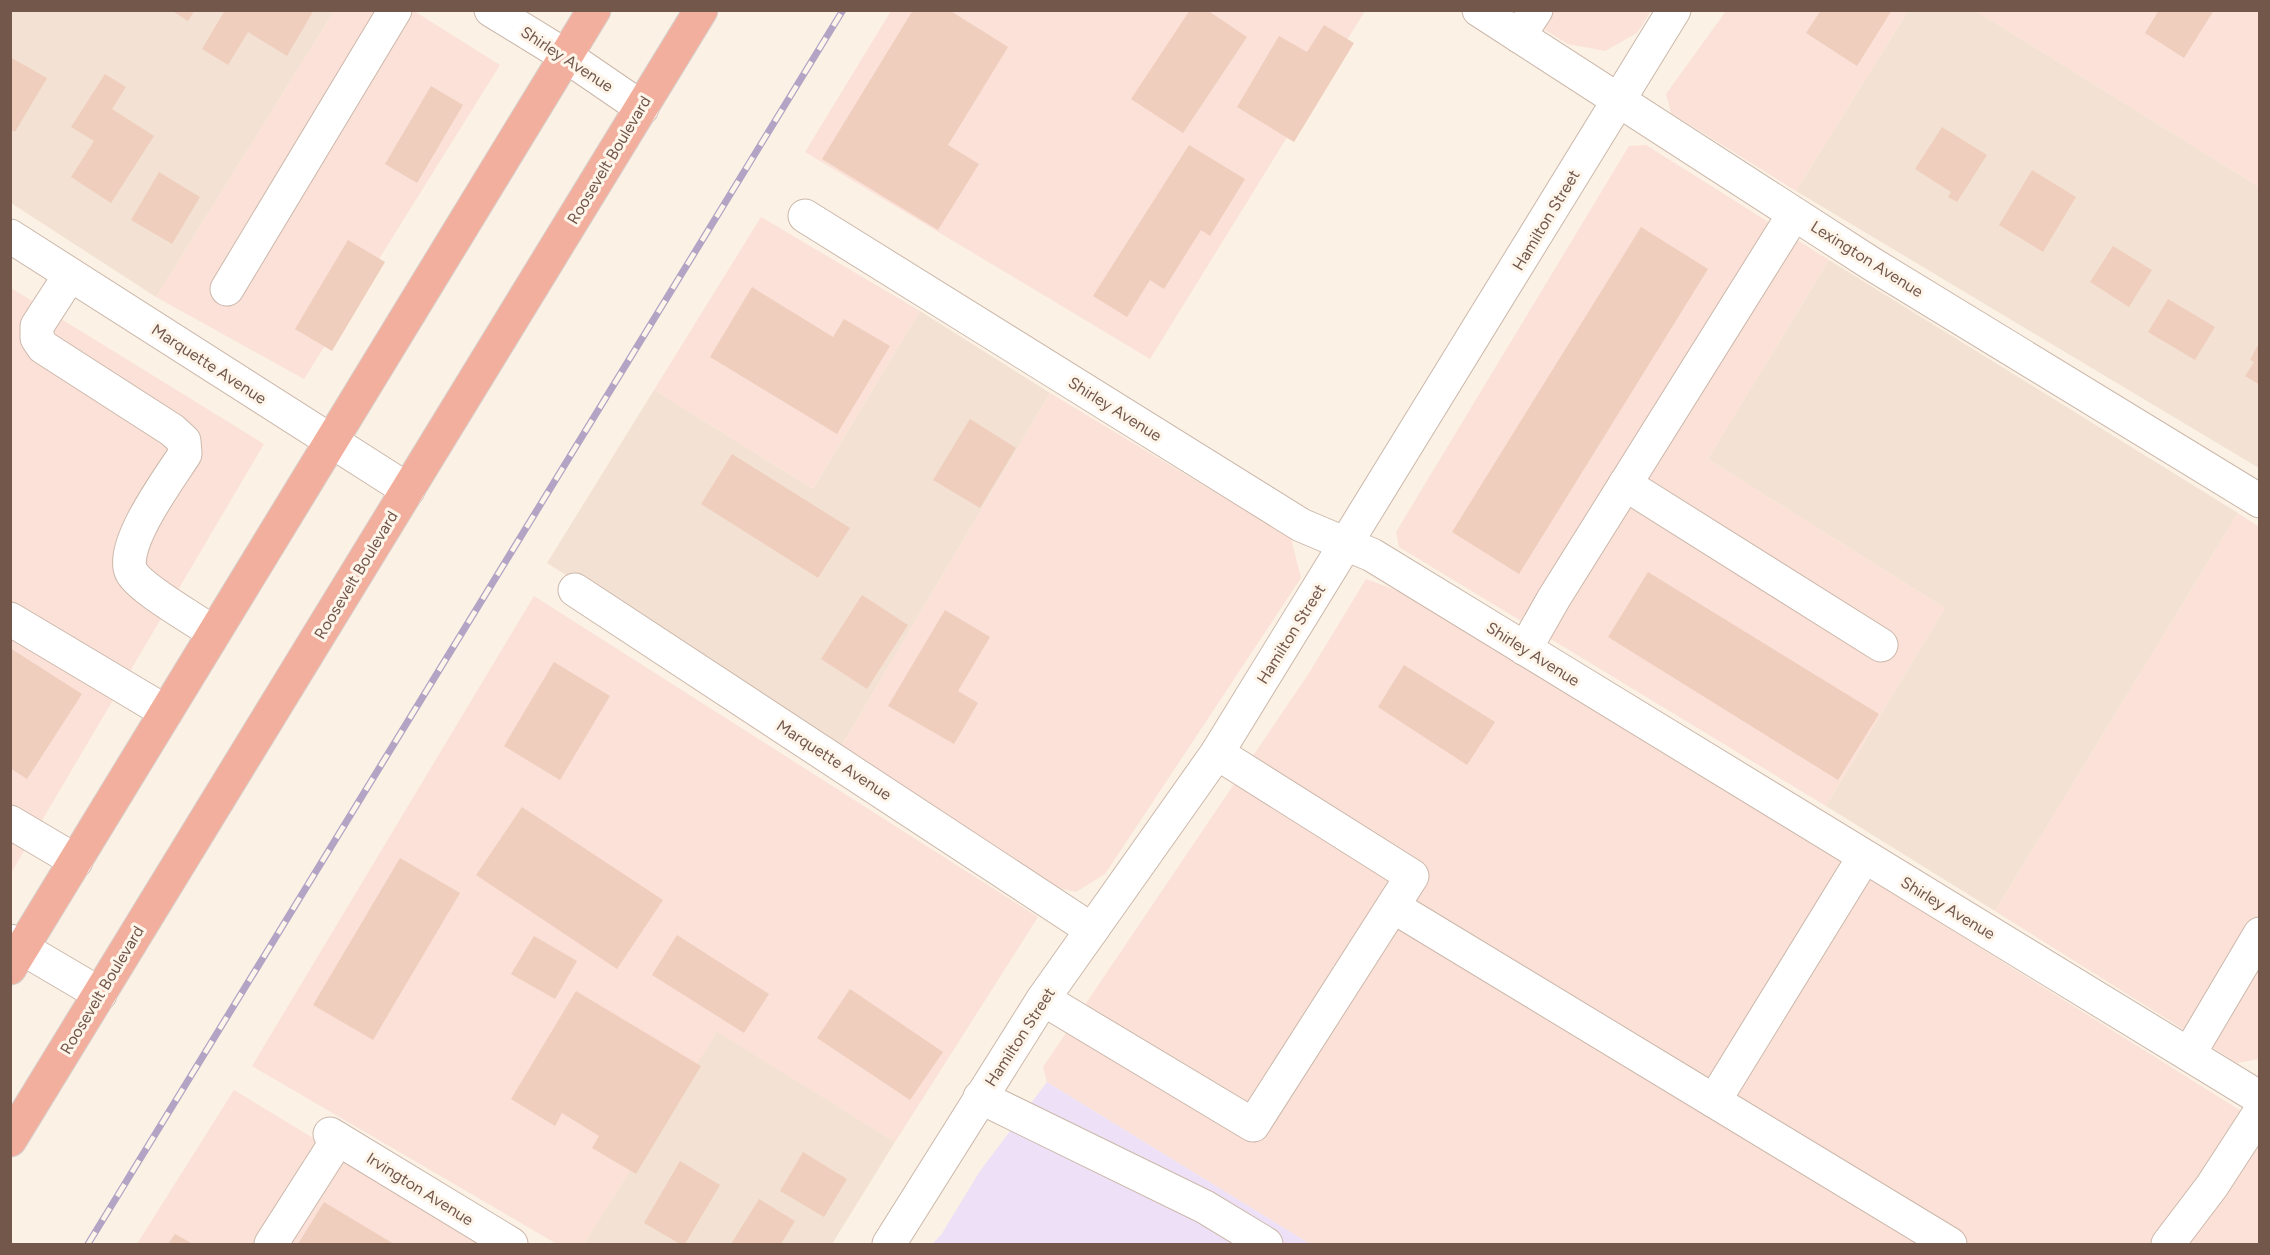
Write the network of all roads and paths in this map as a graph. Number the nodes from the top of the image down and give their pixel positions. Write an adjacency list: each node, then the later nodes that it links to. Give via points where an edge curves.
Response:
1 (394, 10): 15 (street)
2 (491, 10): 8 (street, Shirley Avenue)
3 (594, 10): 8 (highway)
4 (701, 10): 10 (highway, Roosevelt Boulevard)
5 (1479, 10): 7 (street, Lexington Avenue)
6 (1674, 10): 9 (street, Hamilton Street)
7 (1528, 23): 9 (street, Lexington Avenue)
8 (566, 56): 10 (street, Shirley Avenue); 16 (highway)
9 (1619, 100): 11 (street, Lexington Avenue); 20 (street, Hamilton Street)
10 (642, 108): 18 (highway, Roosevelt Boulevard)
11 (1794, 214): 17 (street); 19 (street, Lexington Avenue)
12 (805, 216): 20 (street, Shirley Avenue, via 1301,525)
13 (10, 236): 14 (street, Marquette Avenue)
14 (70, 274): 16 (street, Marquette Avenue); 23 (street, via 37,326 37,338 43,347 172,429 184,441 185,454 134,537 130,572)
15 (227, 289)
16 (330, 442): 18 (street, Marquette Avenue); 23 (highway)
17 (1625, 484): 24 (street); 25 (street)
18 (408, 490): 35 (highway, Roosevelt Boulevard)
19 (2259, 501)
20 (1347, 545): 25 (street, Shirley Avenue, via 1372,555); 27 (street, Hamilton Street)
21 (575, 590): 32 (street, Marquette Avenue)
22 (10, 619): 26 (street)
23 (214, 633): 26 (highway)
24 (1881, 645)
25 (1525, 649): 29 (street, Shirley Avenue)
26 (166, 712): 30 (highway)
27 (1217, 753): 31 (street, via 1412,876); 32 (street, Hamilton Street)
28 (10, 822): 30 (street)
29 (1864, 857): 37 (street, Shirley Avenue); 40 (street)
30 (76, 861): 34 (highway)
31 (1394, 907): 36 (street, via 1253,1125); 40 (street)
32 (1092, 930): 36 (street, Hamilton Street)
33 (2259, 934): 37 (street)
34 (15, 952): 35 (street)
35 (100, 994): 42 (highway, Roosevelt Boulevard)
36 (1043, 999): 38 (street, Hamilton Street)
37 (2188, 1054): 39 (street, Shirley Avenue)
38 (980, 1097): 45 (street, Hamilton Street); 46 (street, via 1205,1207)
39 (2259, 1098)
40 (1713, 1101): 47 (street)
41 (2259, 1112): 48 (street)
42 (10, 1140)
43 (271, 1245): 44 (street, Irvington Avenue, via 334,1136)
44 (511, 1245)
45 (889, 1245)
46 (1266, 1245)
47 (1950, 1245)
48 (2168, 1245)

